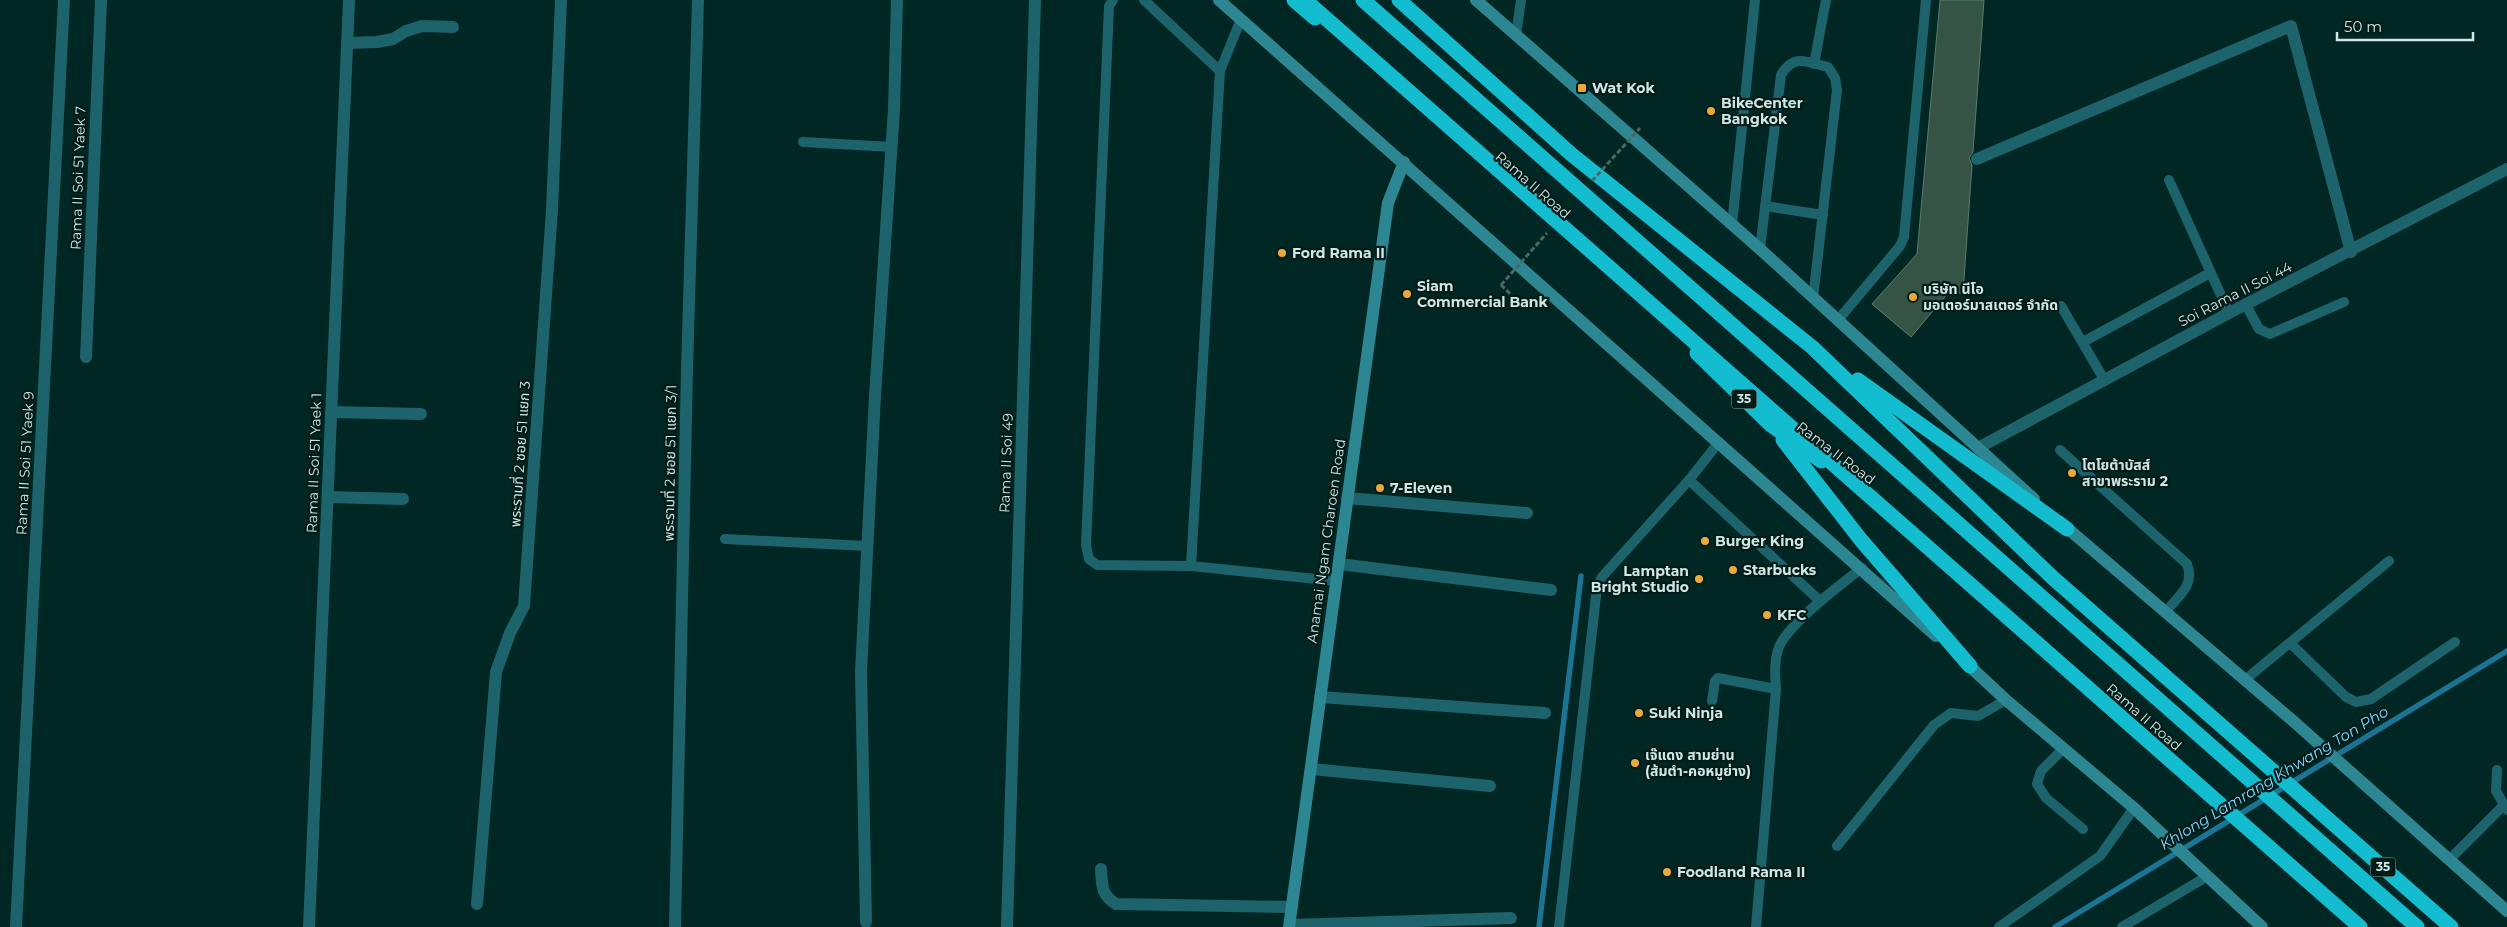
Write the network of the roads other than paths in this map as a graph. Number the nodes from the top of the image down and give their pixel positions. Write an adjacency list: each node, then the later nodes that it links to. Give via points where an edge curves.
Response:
1 (64, 0): 96 (street, Rama II Soi 51 Yaek 9)
2 (101, 0): 46 (street, Rama II Soi 51 Yaek 7)
3 (349, 0): 23 (street, Rama II Soi 51 Yaek 1)
4 (561, 0): 90 (street, พระรามที่ 2 ซอย 51 แยก 3, via 552,210 524,606 496,672)
5 (698, 0): 98 (street, พระรามที่ 2 ซอย 51 แยก 3/1)
6 (896, 0): 27 (street)
7 (1035, 0): 99 (street, Rama II Soi 49)
8 (1114, 0): 64 (lane, via 1109,6 1086,544 1089,559 1097,565)
9 (1144, 0): 25 (lane)
10 (1219, 0): 20 (main road)
11 (1294, 0): 50 (highway, Rama II Road / 35, via 1652,309)
12 (1363, 0): 106 (highway, bridge)
13 (1399, 0): 45 (highway, 35, via 1571,154)
14 (1476, 0): 22 (main road)
15 (1521, 0): 22 (lane)
16 (1755, 0): 34 (lane)
17 (1826, 0): 24 (lane)
18 (1926, 0): 43 (lane, via 1904,237)
19 (1307, 2): 105 (highway, bridge)
20 (1241, 19): 25 (lane); 29 (main road)
21 (453, 27): 23 (street, via 422,26 394,39)
22 (1516, 34): 34 (main road)
23 (346, 42): 48 (street, Rama II Soi 51 Yaek 1)
24 (1814, 64): 32 (lane, via 1799,60 1787,65 1781,75); 33 (lane, via 1828,67 1835,78 1837,90)
25 (1220, 71): 64 (lane)
26 (803, 142): 27 (lane)
27 (892, 147): 61 (street)
28 (1977, 159): 36 (street, via 2291,26)
29 (1404, 162): 51 (main road); 56 (main road, Anamai Ngam Charoen Road, via 1388,203)
30 (2507, 169): 36 (street, Soi Rama II Soi 44)
31 (2169, 180): 37 (lane)
32 (1765, 206): 33 (lane); 35 (lane)
33 (1823, 215): 38 (lane)
34 (1732, 225): 35 (main road)
35 (1760, 249): 38 (main road)
36 (2351, 252): 40 (street, Soi Rama II Soi 44)
37 (2210, 273): 42 (lane); 44 (lane)
38 (1813, 298): 43 (main road)
39 (2344, 302): 40 (lane, via 2270,334 2259,329)
40 (2246, 305): 42 (street, Soi Rama II Soi 44)
41 (2061, 306): 44 (lane)
42 (2228, 313): 47 (street, Soi Rama II Soi 44)
43 (1838, 320): 52 (main road)
44 (2083, 342): 47 (lane)
45 (1812, 347): 59 (highway); 107 (highway, 35, via 2053,578)
46 (86, 357)
47 (2105, 381): 52 (street, Soi Rama II Soi 44)
48 (331, 412): 49 (street); 55 (street, Rama II Soi 51 Yaek 1)
49 (421, 414)
50 (1771, 425): 72 (highway, via 1862,540); 105 (highway, Rama II Road / 35, bridge, via 1851,482)
51 (1719, 442): 54 (lane); 65 (main road)
52 (1978, 448): 59 (main road)
53 (2060, 450): 69 (lane, via 2187,564 2191,574 2188,585)
54 (1689, 480): 68 (lane); 100 (lane, via 1597,586)
55 (328, 496): 57 (street); 97 (street, Rama II Soi 51 Yaek 1)
56 (1348, 498): 58 (street); 63 (main road, Anamai Ngam Charoen Road)
57 (403, 499)
58 (1527, 513)
59 (2067, 529): 69 (main road)
60 (725, 539): 61 (lane)
61 (867, 546): 94 (street, via 861,672)
62 (2389, 561): 71 (lane)
63 (1338, 564): 66 (main road, Anamai Ngam Charoen Road); 67 (street)
64 (1191, 566): 66 (lane)
65 (1862, 568): 68 (lane); 72 (main road)
66 (1336, 581): 75 (main road, Anamai Ngam Charoen Road)
67 (1551, 590)
68 (1820, 601): 74 (lane, via 1780,646 1775,667)
69 (2165, 612): 73 (main road)
70 (2455, 642): 71 (lane, via 2371,699 2356,702 2346,697)
71 (2290, 643): 73 (lane)
72 (1970, 666): 76 (main road)
73 (2246, 679): 87 (main road)
74 (1776, 689): 77 (lane, via 1718,678); 101 (lane)
75 (1320, 697): 78 (street); 80 (main road, Anamai Ngam Charoen Road)
76 (2006, 700): 79 (main road); 86 (lane, via 1978,716 1951,713 1934,725)
77 (1712, 701)
78 (1544, 713)
79 (2064, 748): 83 (main road); 85 (lane, via 2041,770 2037,784 2046,798)
80 (1311, 769): 82 (street); 91 (main road, Anamai Ngam Charoen Road)
81 (2497, 770): 84 (lane, via 2496,791)
82 (1490, 786)
83 (2134, 808): 89 (main road); 102 (lane, via 2100,856)
84 (2505, 808): 87 (lane)
85 (2083, 829)
86 (1837, 846)
87 (2449, 860): 92 (main road)
88 (1101, 869): 91 (street, via 1106,898 1116,904)
89 (2206, 877): 103 (lane); 104 (main road)
90 (477, 904)
91 (1292, 906): 95 (main road, Anamai Ngam Charoen Road)
92 (2507, 911)
93 (1511, 918): 95 (street)
94 (866, 922)
95 (1290, 926)
96 (16, 927)
97 (309, 927)
98 (674, 927)
99 (1007, 927)
100 (1559, 927)
101 (1756, 927)
102 (1999, 927)
103 (2122, 927)
104 (2262, 927)
105 (2361, 927)
106 (2418, 927)
107 (2451, 927)

